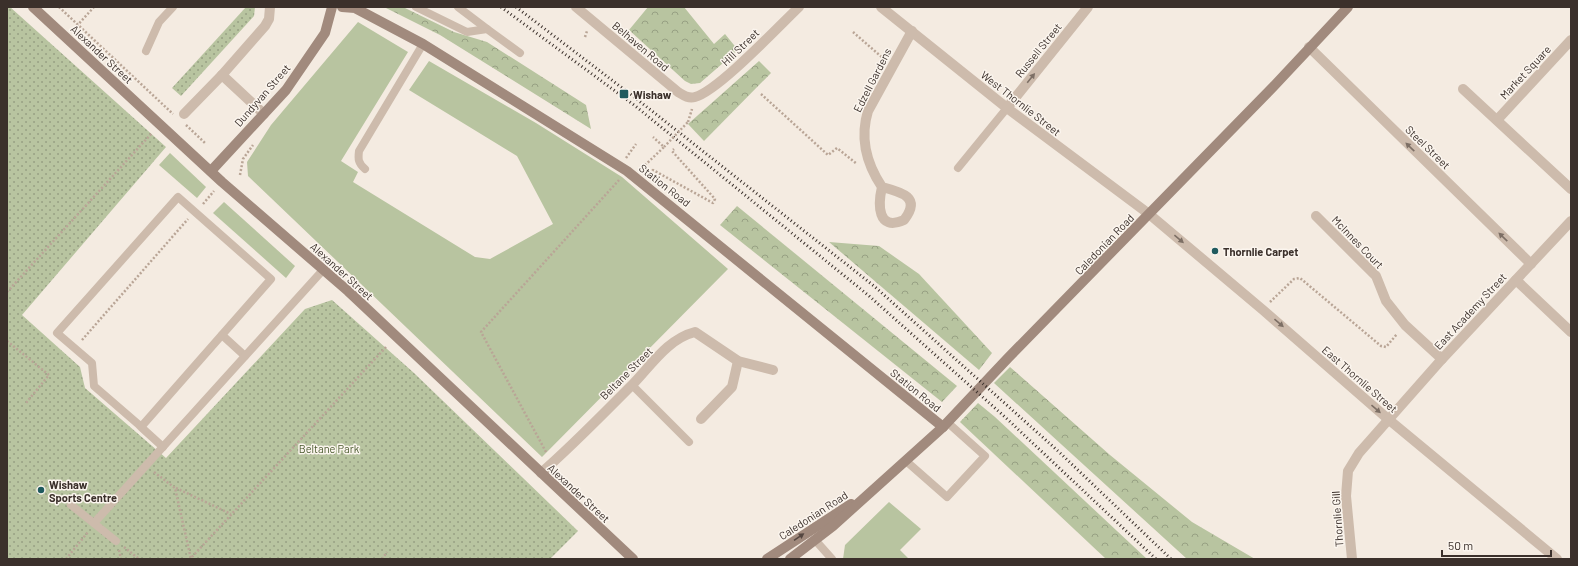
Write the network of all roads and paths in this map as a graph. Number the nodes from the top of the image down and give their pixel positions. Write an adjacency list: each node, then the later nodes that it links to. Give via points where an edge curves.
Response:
1 (33, 7): 19 (street, Alexander Street)
2 (59, 7): 15 (path)
3 (94, 7): 15 (path)
4 (173, 7): 23 (lane, via 160,22)
5 (270, 7): 26 (street, via 269,19 265,26)
6 (332, 7): 31 (street, Dundyvan Street, via 325,33 286,90)
7 (342, 7): 21 (street, Station Road, via 355,8)
8 (416, 7): 16 (lane, via 467,32)
9 (458, 7): 16 (lane)
10 (576, 7): 29 (street, Belhaven Road, via 678,92)
11 (881, 7): 17 (street, West Thornlie Street)
12 (1088, 7): 30 (street, Russell Street, one-way to 12)
13 (1348, 7): 22 (street, Caledonian Road)
14 (796, 8): 29 (street, Hill Street, via 727,75 705,93)
15 (78, 25): 19 (path); 32 (path)
16 (487, 29): 24 (lane)
17 (912, 31): 25 (street, Edzell Gardens); 30 (street, West Thornlie Street)
18 (853, 32): 25 (path)
19 (66, 38): 35 (street, Alexander Street)
20 (1571, 40): 33 (street, Market Square)
21 (423, 44): 46 (lane, via 359,151 358,159); 48 (street, Station Road)
22 (1309, 47): 55 (street, Caledonian Road); 59 (street, Steel Street, one-way to 22)
23 (146, 51)
24 (520, 53)
25 (892, 66): 43 (street, Edzell Gardens, via 868,111 864,124 863,142)
26 (222, 76): 31 (street); 32 (street)
27 (1463, 89): 33 (street)
28 (760, 94): 43 (path, via 828,155 837,148 858,165)
29 (694, 98)
30 (1007, 108): 45 (lane); 55 (street, West Thornlie Street)
31 (264, 114): 47 (street, Dundyvan Street)
32 (181, 118): 38 (path)
33 (1497, 120): 53 (street)
34 (688, 122): 40 (path, bridge)
35 (160, 124): 47 (street, Alexander Street); 62 (path)
36 (652, 137): 40 (path)
37 (257, 141): 50 (path, via 243,159)
38 (206, 144)
39 (636, 144): 42 (path)
40 (664, 147): 44 (path)
41 (674, 149): 49 (path, via 672,151 715,199 713,203 653,170 650,174)
42 (629, 154)
43 (868, 159): 52 (street, Edzell Gardens)
44 (642, 168)
45 (958, 168)
46 (365, 169)
47 (211, 171): 51 (street, Alexander Street)
48 (628, 171): 78 (street, Station Road); 83 (path, via 481,332)
49 (646, 172)
50 (240, 175)
51 (222, 182): 54 (path); 60 (street, Alexander Street)
52 (882, 187)
53 (1571, 189)
54 (199, 208)
55 (1149, 214): 63 (street, East Thornlie Street, one-way to 63); 78 (street, Caledonian Road)
56 (1316, 216): 64 (street, McInnes Court, via 1376,276 1386,301)
57 (190, 218): 68 (path)
58 (1571, 221): 59 (street, East Academy Street)
59 (1531, 264): 61 (street, East Academy Street)
60 (323, 270): 70 (lane); 85 (street, Alexander Street)
61 (1516, 280): 65 (street); 71 (street, East Academy Street)
62 (7, 292)
63 (1263, 310): 64 (path, via 1294,279 1300,278 1381,346 1386,347); 77 (street, East Thornlie Street, one-way to 77)
64 (1405, 325): 71 (street, McInnes Court)
65 (1571, 332)
66 (222, 335): 70 (lane); 79 (lane); 79 (lane, via 271,279 178,197 57,333 92,363 94,386)
67 (7, 341): 75 (path, via 49,375)
68 (80, 341)
69 (386, 347): 89 (path)
70 (246, 356): 81 (lane)
71 (1442, 358): 77 (street, East Academy Street)
72 (738, 361): 73 (street, Beltane Street); 74 (street, Beltane Street, via 695,332 675,340); 76 (street, via 732,387)
73 (773, 370)
74 (632, 385): 80 (lane); 83 (street, Beltane Street)
75 (26, 403)
76 (701, 419)
77 (1388, 419): 102 (street, Thornlie Gill, via 1359,453 1348,471 1346,496); 103 (street, East Thornlie Street)
78 (945, 425): 82 (street, Caledonian Road); 82 (lane, via 985,456 947,497)
79 (141, 427): 81 (lane)
80 (689, 442)
81 (163, 446): 84 (lane)
82 (906, 461): 87 (street, Caledonian Road)
83 (553, 463): 85 (street, Beltane Street)
84 (146, 466): 86 (path); 90 (lane)
85 (540, 473): 98 (street, Alexander Street)
86 (175, 488): 89 (path); 94 (path)
87 (872, 491): 92 (street, Caledonian Road); 99 (street, Caledonian Road, one-way to 87)
88 (71, 504): 90 (lane)
89 (231, 514): 94 (path)
90 (94, 523): 91 (lane); 95 (path)
91 (116, 541): 96 (path)
92 (816, 541): 100 (street, Caledonian Road); 101 (lane)
93 (387, 552): 97 (path)
94 (191, 558)
95 (66, 559)
96 (139, 559)
97 (382, 559)
98 (632, 559)
99 (767, 559)
100 (790, 559)
101 (832, 559)
102 (1352, 559)
103 (1557, 559)

